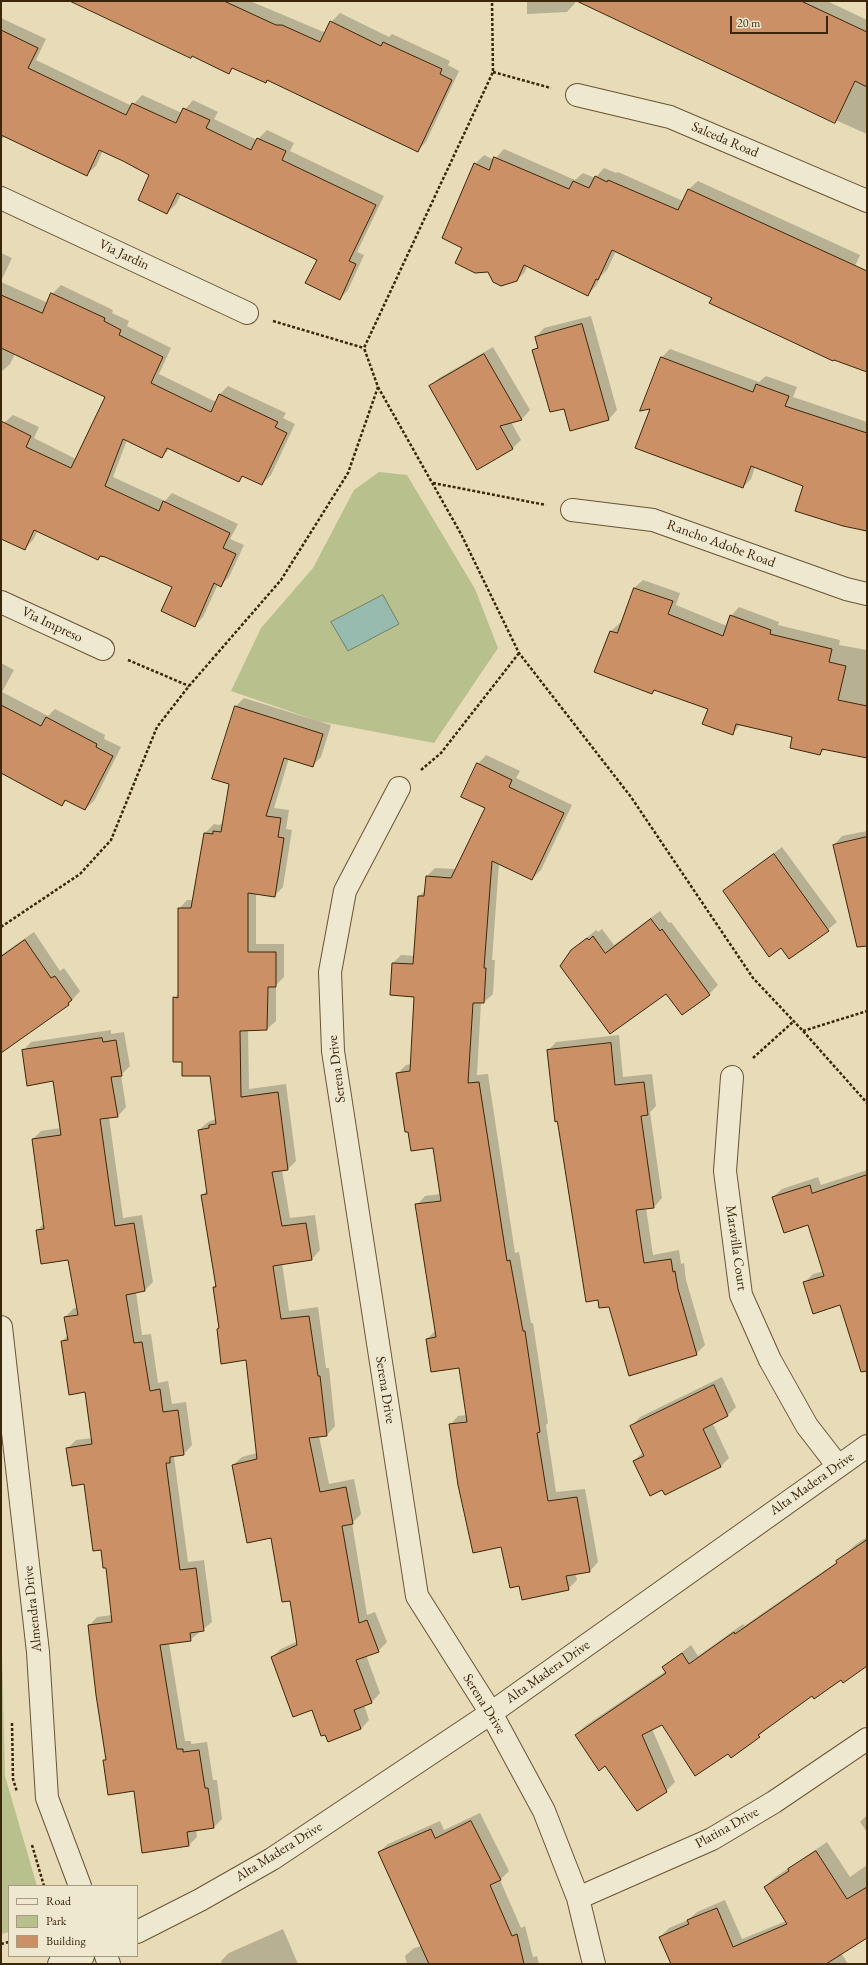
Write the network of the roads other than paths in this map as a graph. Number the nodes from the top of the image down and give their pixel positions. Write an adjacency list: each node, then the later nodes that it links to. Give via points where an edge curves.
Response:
1 (577, 95): 3 (street, Salceda Road, via 670,117)
2 (1, 198): 4 (street, Via Jardin)
3 (867, 201)
4 (247, 313)
5 (572, 510): 6 (street, Rancho Adobe Road, via 654,520 846,589)
6 (867, 594)
7 (1, 602): 8 (street, Via Impreso)
8 (103, 649)
9 (399, 788): 14 (street, Serena Drive, via 345,891 330,972 333,1051 417,1596)
10 (732, 1077): 13 (street, Maravilla Court, via 725,1171 741,1295 770,1360 792,1400 807,1426)
11 (1, 1327): 16 (street, Almendra Drive, via 38,1652 48,1798)
12 (867, 1446): 13 (street, Alta Madera Drive)
13 (838, 1466): 14 (street, Alta Madera Drive)
14 (491, 1713): 17 (street, Serena Drive, via 544,1811); 18 (street, Alta Madera Drive, via 272,1859)
15 (867, 1739): 17 (street, Platina Drive, via 774,1802 712,1839)
16 (80, 1885)
17 (578, 1898): 21 (street, Serena Drive)
18 (138, 1931)
19 (80, 1957): 20 (street)
20 (59, 1964)
21 (594, 1964)

